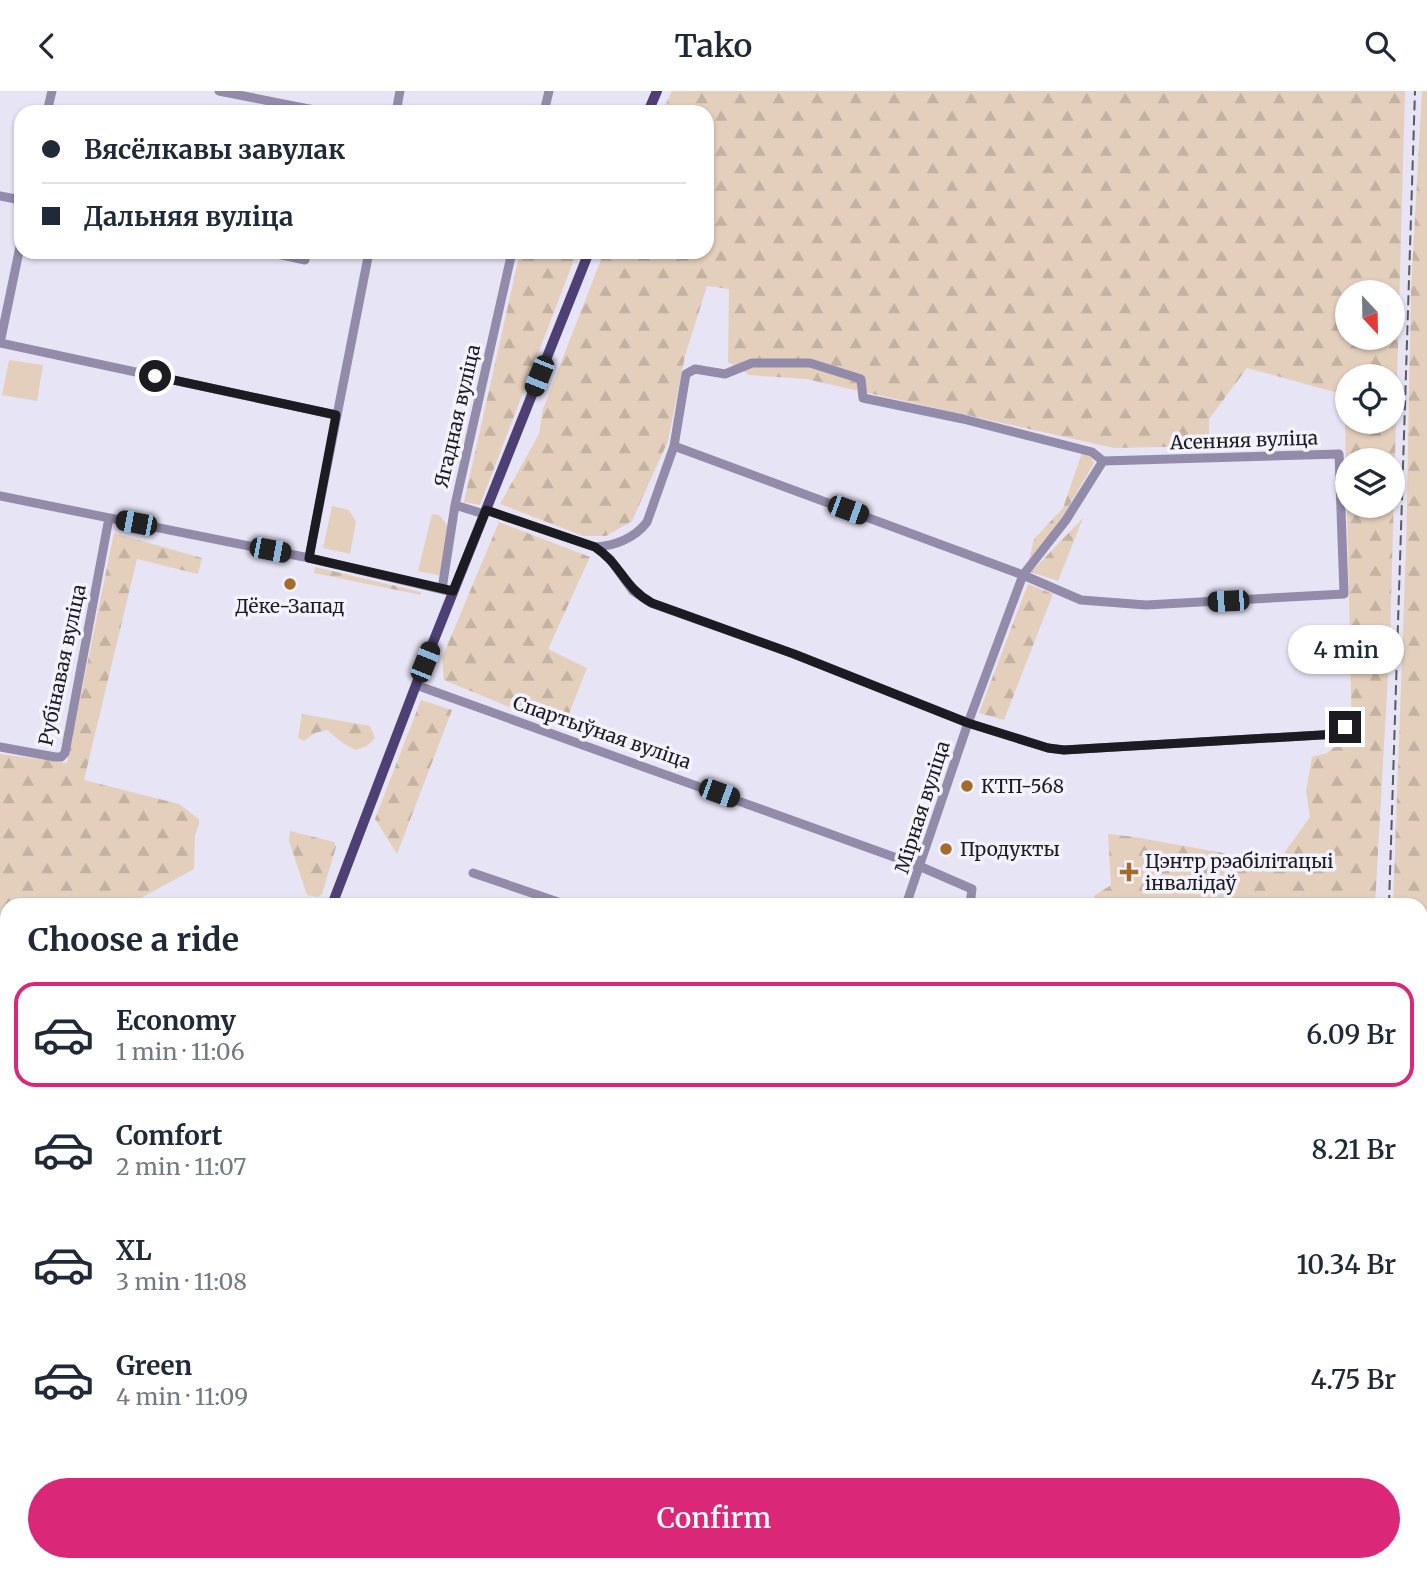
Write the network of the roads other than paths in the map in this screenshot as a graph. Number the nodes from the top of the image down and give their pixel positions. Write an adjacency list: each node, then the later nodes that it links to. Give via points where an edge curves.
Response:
1 (219, 91): 2 (street)
2 (289, 105)
3 (17, 259): 9 (street)
4 (300, 259): 8 (street)
5 (368, 259): 10 (street)
6 (510, 259): 14 (street, Ягадная вуліца)
7 (587, 259): 15 (main road)
8 (305, 260)
9 (0, 343): 10 (street)
10 (336, 415): 18 (street)
11 (674, 446): 12 (street, via 690,370 725,374 752,363 810,363 861,379 863,398 1092,452); 17 (street, via 648,522 609,546); 19 (street)
12 (1103, 461): 19 (street, Мірная вуліца, via 1066,520); 19 (street, Асенняя вуліца, via 1339,454 1344,594 1109,604 1081,600)
13 (0, 496): 16 (street)
14 (455, 505): 15 (street); 20 (street, Ягадная вуліца)
15 (485, 512): 17 (street); 21 (main road)
16 (109, 518): 18 (street); 25 (street, Рубінавая вуліца, via 65,753 55,757)
17 (595, 547): 23 (street, via 610,559 633,591 652,603)
18 (309, 558): 20 (street)
19 (1023, 575): 23 (street, Мірная вуліца)
20 (442, 589): 21 (street)
21 (453, 591): 22 (main road)
22 (416, 685): 26 (street, Спартыўная вуліца); 28 (main road)
23 (968, 723): 24 (street, via 1064,750 1338,734); 26 (street, Мірная вуліца)
24 (1345, 727)
25 (0, 747)
26 (919, 866): 30 (street, Мірная вуліца); 31 (street, Спартыўная вуліца, via 972,889)
27 (473, 873): 29 (street)
28 (334, 898)
29 (546, 898)
30 (908, 898)
31 (971, 898)

